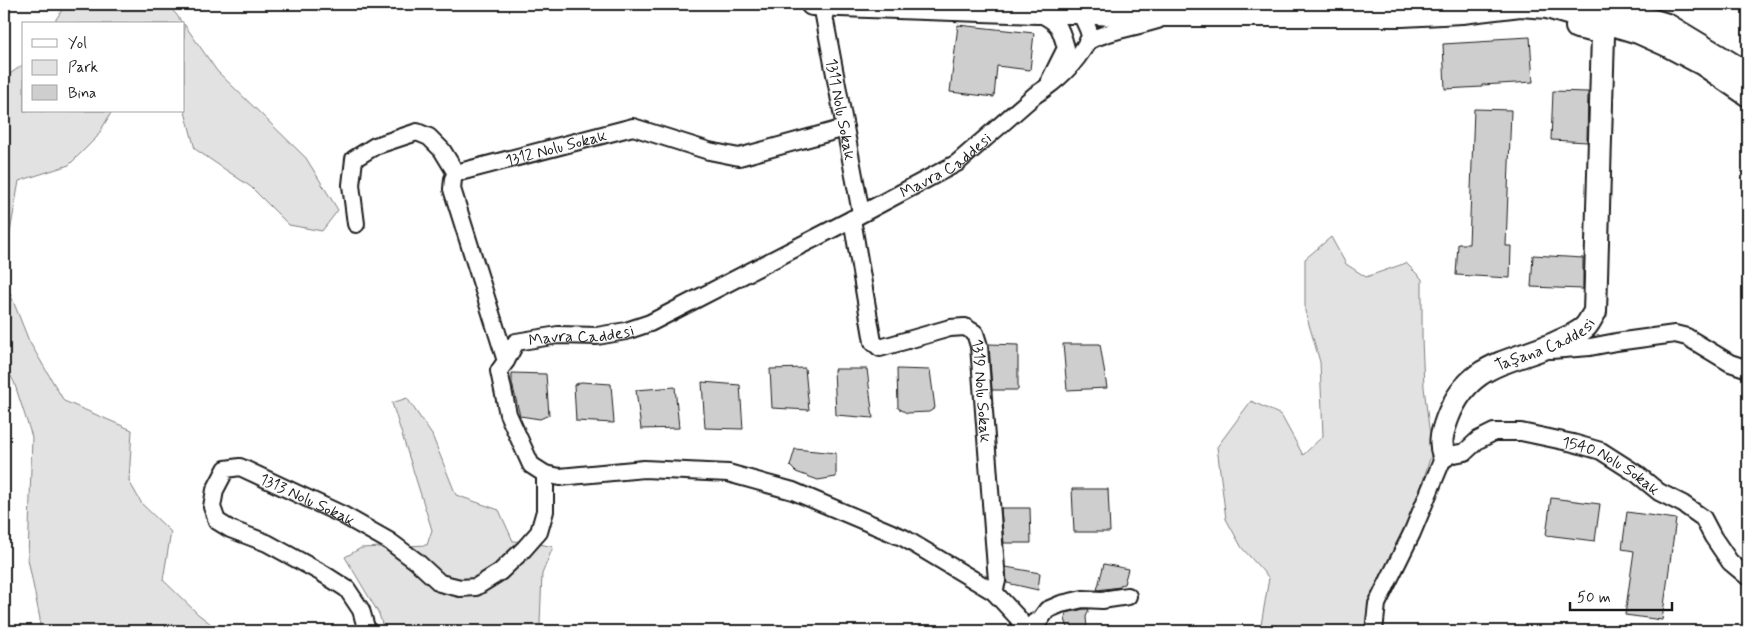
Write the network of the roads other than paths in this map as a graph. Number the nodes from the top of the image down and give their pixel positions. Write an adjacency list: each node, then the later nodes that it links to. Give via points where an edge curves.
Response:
1 (817, 4): 4 (street); 12 (street, 1311 Nolu Sokak)
2 (1595, 4): 9 (street, via 1666,25)
3 (1502, 6): 7 (street, via 1402,15); 11 (street, via 1547,7 1638,32 1703,64); 16 (street, Taşana Caddesi, via 1506,12 1603,35 1594,312 1585,328)
4 (967, 7): 6 (street)
5 (1074, 8): 6 (street); 7 (street, via 1129,15); 8 (street, via 1089,31 1091,39)
6 (1036, 12): 10 (street, Mavra Caddesi, via 1054,20 1066,48)
7 (1171, 15): 8 (street, via 1143,25 1105,32)
8 (1088, 40): 10 (street, Mavra Caddesi, via 1071,67)
9 (1748, 74)
10 (1045, 88): 14 (street, Mavra Caddesi, via 956,164)
11 (1748, 95)
12 (845, 128): 13 (street, 1312 Nolu Sokak, via 739,157 633,127); 14 (street, 1311 Nolu Sokak)
13 (456, 173): 15 (street, via 429,136 417,132 375,146 354,159 351,184); 17 (street, via 452,189)
14 (857, 216): 17 (street, Mavra Caddesi, via 650,323 597,336 558,335 516,342); 22 (street, 1319 Nolu Sokak, via 873,342 880,348 950,328 965,327 975,333 979,346 997,581)
15 (356, 224)
16 (1536, 351): 18 (street, via 1590,347 1675,334); 19 (street, Taşana Caddesi, via 1493,366 1473,378 1452,407 1441,435)
17 (506, 361): 20 (street, Mavra Caddesi, via 499,370 508,414 531,465)
18 (1748, 369)
19 (1444, 456): 21 (street, 1540 Nolu Sokak, via 1465,452 1494,432 1521,432 1601,451 1658,492 1703,518 1730,562); 26 (street, Taşana Caddesi, via 1377,604)
20 (545, 474): 22 (street, via 560,477 644,469 728,473 793,491 904,538); 24 (street, 1313 Nolu Sokak, via 545,511 539,532 500,572 476,587 460,588 440,583 416,561 343,514 240,467 226,470 215,490 212,507 217,521 322,572 347,590 361,610)
21 (1748, 577)
22 (994, 592): 25 (street, via 1019,619)
23 (1128, 596): 25 (street, via 1061,604 1047,610 1039,621)
24 (367, 631)
25 (1024, 631)
26 (1374, 631)

